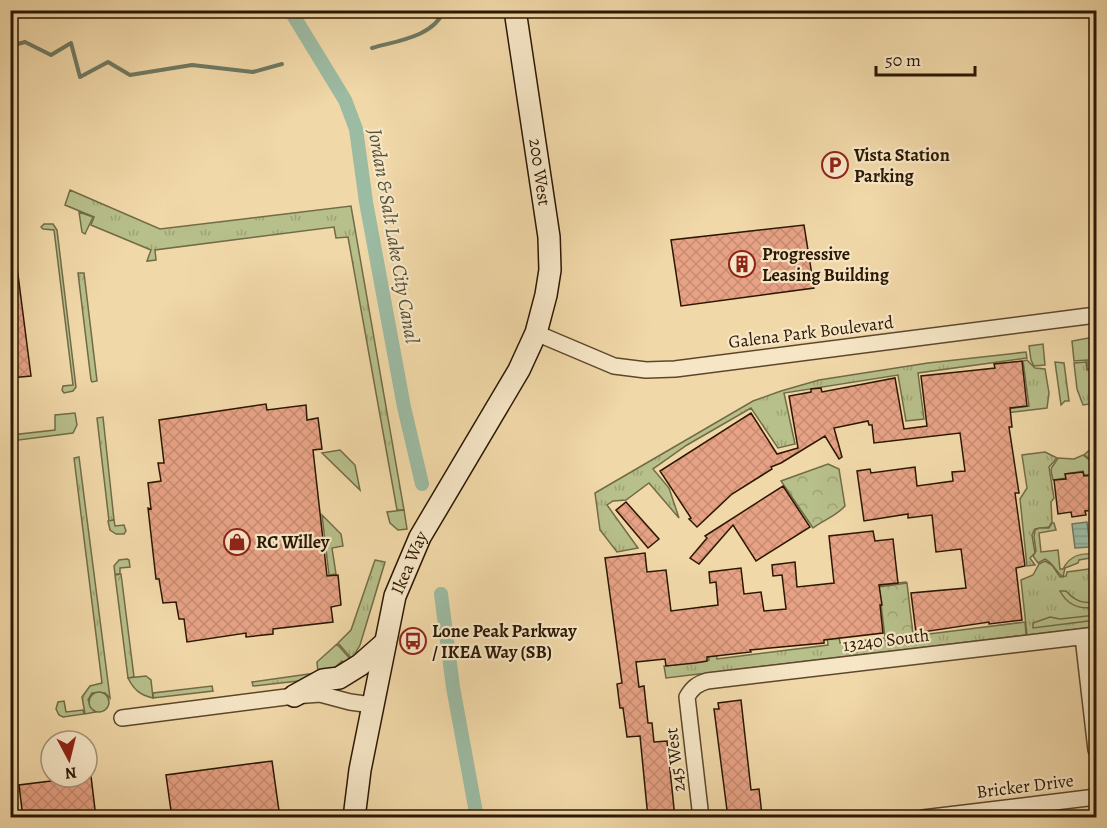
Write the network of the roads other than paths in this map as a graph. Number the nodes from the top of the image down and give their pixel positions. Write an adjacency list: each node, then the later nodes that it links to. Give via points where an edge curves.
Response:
1 (515, 10): 3 (main road, 200 West, via 549,237 550,270)
2 (1096, 315): 3 (street, Galena Park Boulevard, via 645,370 614,366)
3 (536, 333): 5 (main road, Ikea Way, via 519,370 420,537 395,596)
4 (1090, 636): 7 (street, 13240 South, via 707,681 691,689); 10 (street)
5 (385, 643): 6 (main road, via 339,678 322,680); 8 (main road, Ikea Way)
6 (294, 696): 8 (street, via 320,694); 9 (street)
7 (687, 697): 13 (street, 245 West)
8 (372, 705): 12 (main road, Ikea Way)
9 (122, 718)
10 (1096, 750)
11 (1096, 797): 14 (street, Bricker Drive)
12 (354, 818)
13 (701, 818)
14 (923, 818)

